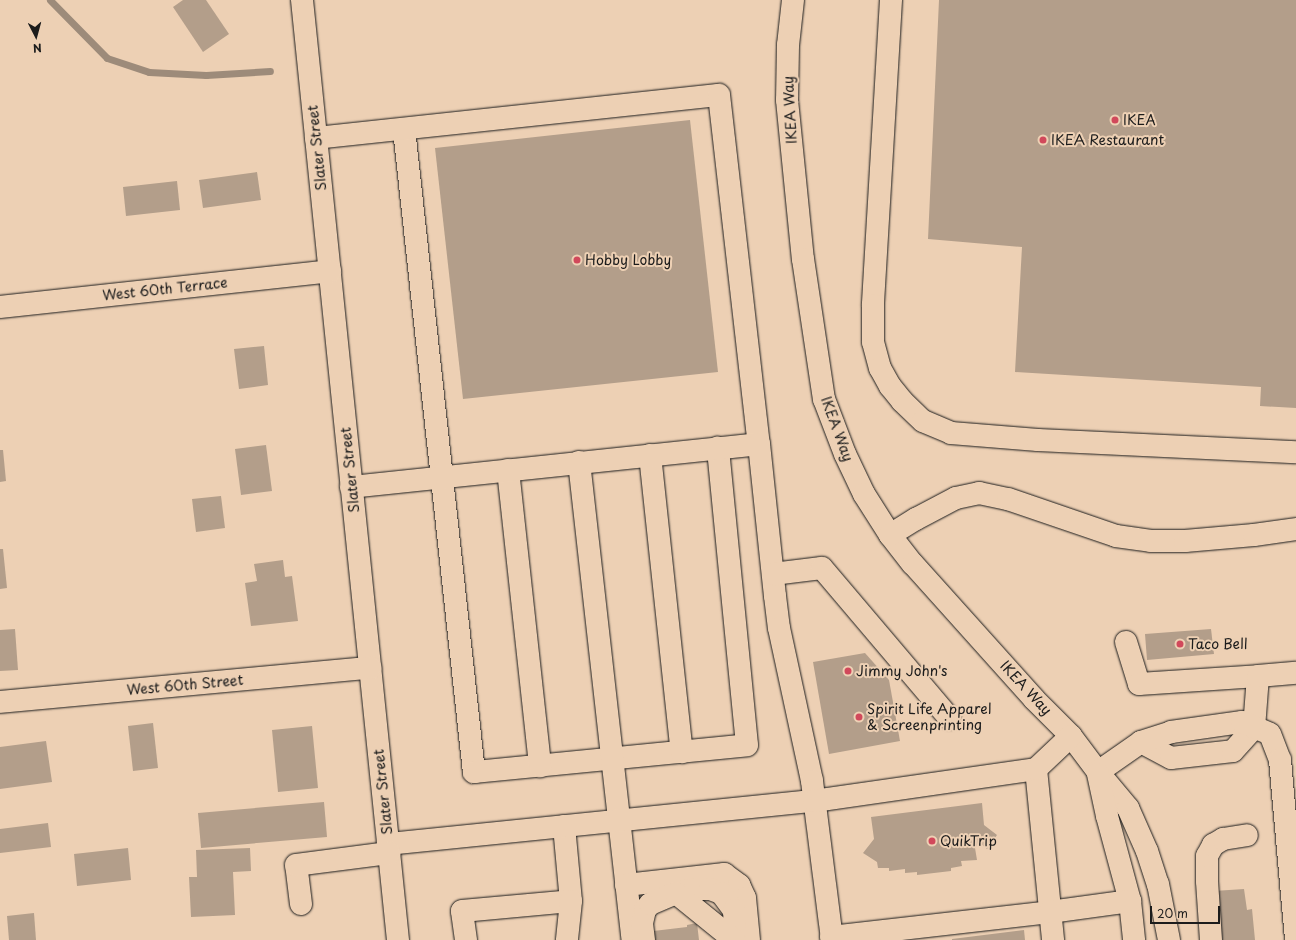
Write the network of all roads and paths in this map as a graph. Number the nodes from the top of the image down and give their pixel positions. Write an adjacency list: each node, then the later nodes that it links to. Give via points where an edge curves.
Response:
1 (302, 0): 5 (street, Slater Street)
2 (794, 0): 17 (street, IKEA Way, via 788,45 787,100 803,259 824,400 864,494)
3 (891, 0): 10 (street, via 873,342 880,368 902,401 923,422 951,432 1038,440)
4 (404, 129): 5 (street); 8 (street, via 718,95); 14 (street)
5 (316, 138): 6 (street, Slater Street)
6 (330, 271): 7 (street, West 60th Terrace); 15 (street, Slater Street)
7 (0, 307)
8 (759, 444): 9 (street); 18 (street)
9 (718, 447): 11 (street); 27 (street, via 747,745)
10 (1296, 452)
11 (650, 455): 12 (street); 27 (street)
12 (579, 462): 13 (street); 28 (street)
13 (508, 470): 14 (street); 30 (street)
14 (441, 477): 15 (street); 30 (street, via 474,772)
15 (352, 487): 20 (street, Slater Street)
16 (1296, 529): 17 (street, via 1254,536 1151,541 1116,536 1008,499 978,493 956,498)
17 (890, 535): 26 (street, IKEA Way, via 1034,699)
18 (773, 574): 24 (street, via 822,568); 33 (street, via 779,628 812,781)
19 (1126, 642): 22 (street, via 1139,684)
20 (370, 668): 23 (street, West 60th Street); 38 (street, Slater Street)
21 (1296, 673): 22 (street)
22 (1258, 676): 25 (street)
23 (0, 702)
24 (949, 718)
25 (1254, 728): 29 (street, via 1270,734 1280,760); 32 (street, via 1233,751 1170,758 1141,742)
26 (1071, 736): 31 (street); 32 (street, IKEA Way)
27 (682, 752): 28 (street)
28 (611, 760): 30 (street); 34 (street)
29 (1288, 763): 36 (street)
30 (540, 766)
31 (1036, 769): 33 (street); 43 (street)
32 (1098, 772): 41 (street, IKEA Way, via 1106,816); 54 (street, IKEA Way, via 1128,808 1147,850 1158,884)
33 (814, 801): 34 (street); 44 (street)
34 (620, 822): 35 (street); 39 (street)
35 (564, 826): 38 (street); 40 (street)
36 (1291, 831): 56 (street)
37 (1247, 835): 55 (street, via 1223,839 1213,845 1207,856)
38 (389, 849): 42 (street, via 296,865); 45 (street, Slater Street)
39 (626, 885): 48 (street); 51 (street, via 724,874 739,885 745,898)
40 (571, 901): 46 (street, via 462,911); 47 (street)
41 (1130, 901): 43 (street); 53 (street, IKEA Way)
42 (301, 904)
43 (1050, 912): 44 (street); 52 (street)
44 (832, 938)
45 (398, 940)
46 (466, 940)
47 (567, 940)
48 (633, 940)
49 (644, 940): 50 (street, via 642,923 645,910 650,904 676,893)
50 (734, 940)
51 (749, 940)
52 (1053, 940)
53 (1134, 940)
54 (1169, 940)
55 (1211, 940)
56 (1296, 940)

